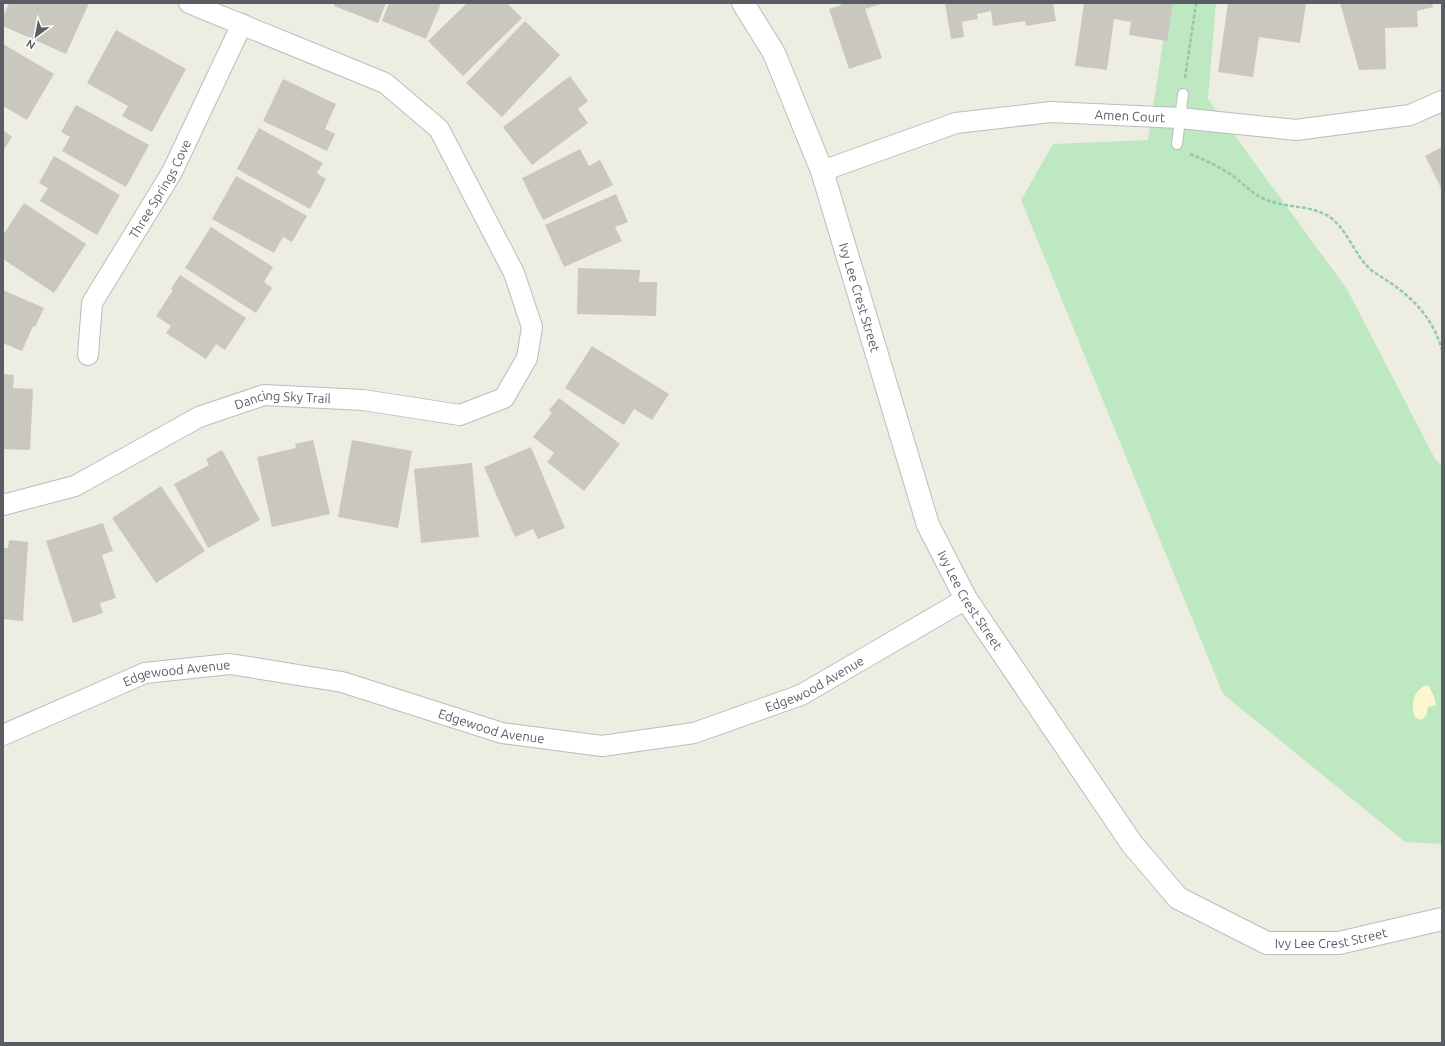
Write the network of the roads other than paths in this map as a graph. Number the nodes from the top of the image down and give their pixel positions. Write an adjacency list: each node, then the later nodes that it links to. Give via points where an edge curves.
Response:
1 (190, 3): 3 (street)
2 (743, 3): 8 (street, Ivy Lee Crest Street, via 774,53)
3 (242, 24): 9 (street, Three Springs Cove, via 172,172 92,303); 10 (street, Dancing Sky Trail, via 385,83 439,129 514,273 532,327 527,358 504,398 460,415 363,400 264,394 199,417 75,486)
4 (1183, 94): 6 (lane)
5 (1442, 101): 6 (street, Amen Court, via 1410,115 1296,130)
6 (1180, 118): 7 (lane); 8 (street, Amen Court, via 1051,112 956,123)
7 (1177, 144)
8 (822, 171): 11 (street, Ivy Lee Crest Street, via 928,525)
9 (88, 354)
10 (3, 505)
11 (966, 599): 12 (street, Edgewood Avenue, via 801,695 694,733 602,746 502,733 342,682 230,664 145,673); 13 (street, Ivy Lee Crest Street, via 1132,844 1178,898 1267,943 1339,943)
12 (3, 735)
13 (1442, 919)

